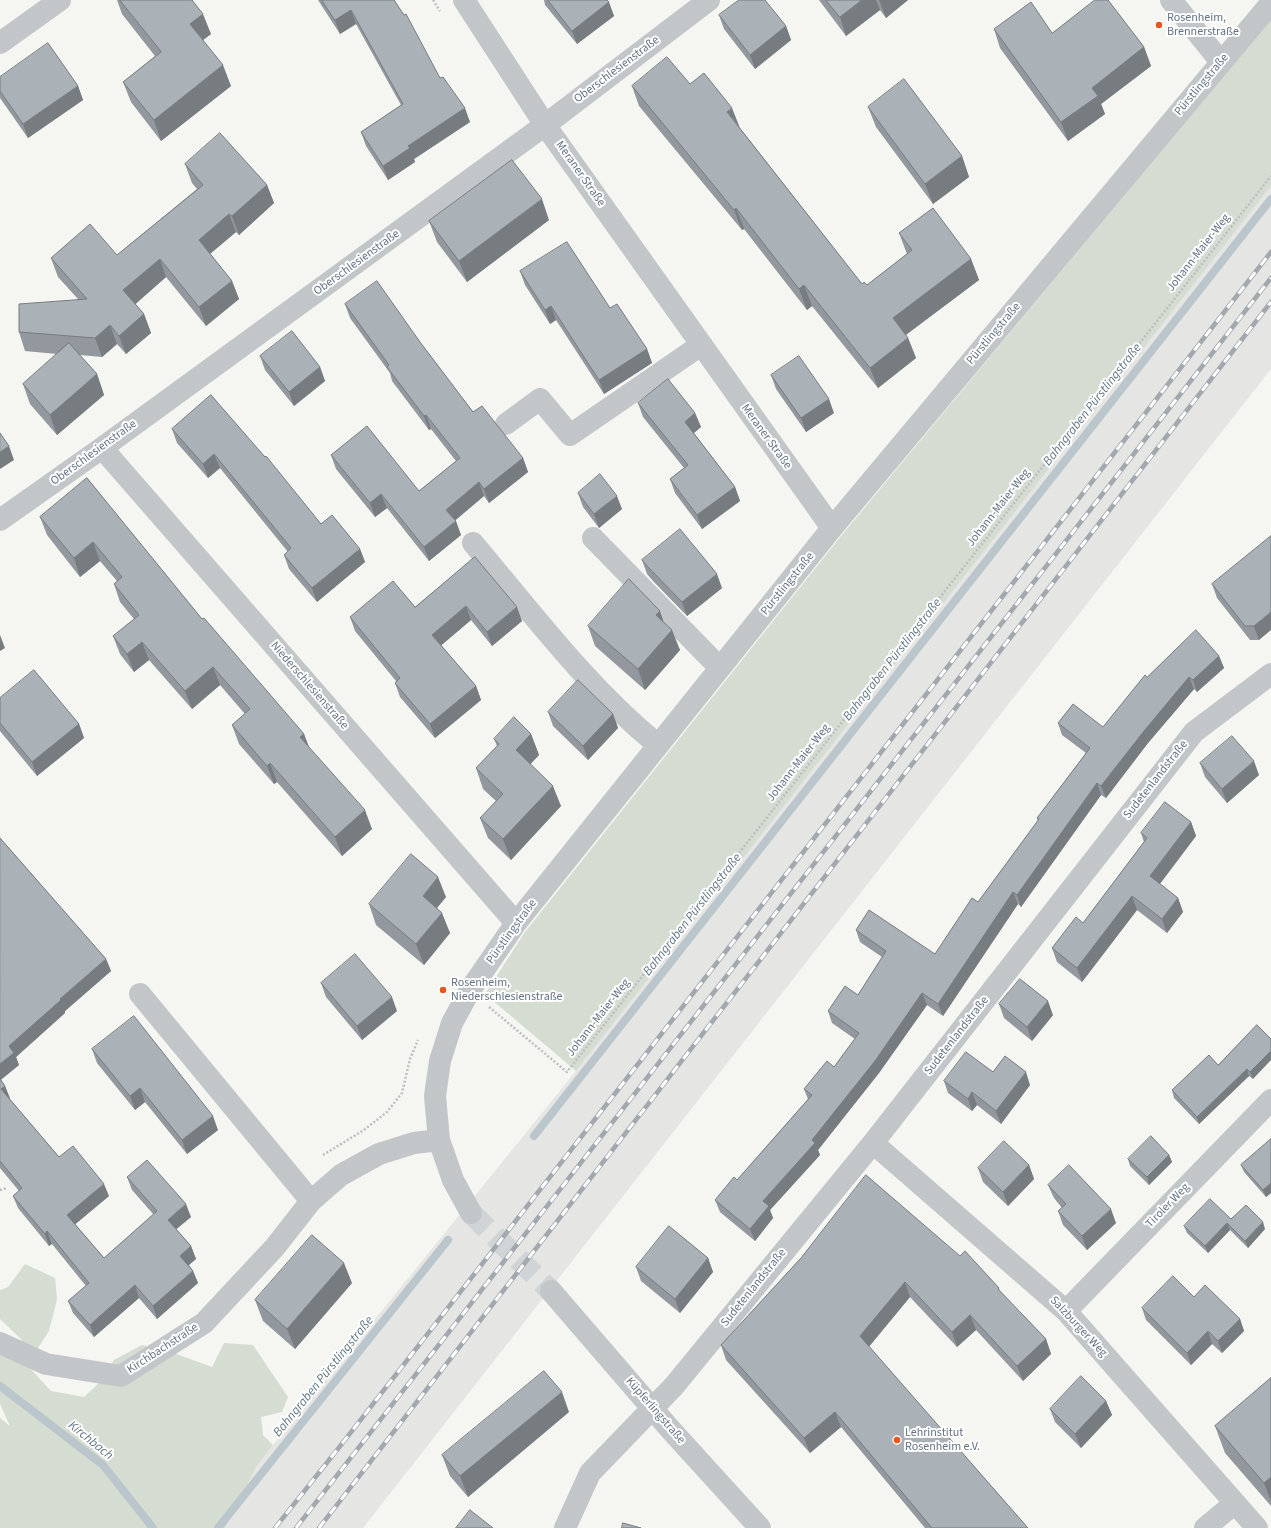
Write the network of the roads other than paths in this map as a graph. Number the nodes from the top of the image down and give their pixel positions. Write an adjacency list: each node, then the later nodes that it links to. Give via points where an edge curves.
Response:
1 (60, 0): 6 (street)
2 (464, 0): 8 (street, Meraner Straße)
3 (710, 0): 8 (street, Oberschlesienstraße)
4 (1171, 0): 7 (street)
5 (1271, 3): 7 (street, Pürstlingstraße)
6 (0, 43)
7 (1221, 62): 13 (street, Pürstlingstraße)
8 (545, 125): 9 (street, Meraner Straße); 11 (street, Oberschlesienstraße)
9 (701, 345): 10 (street, via 570,435 540,399); 13 (street, Meraner Straße)
10 (506, 424)
11 (102, 448): 12 (street, Oberschlesienstraße); 19 (street, Niederschlesienstraße)
12 (0, 520)
13 (832, 528): 16 (street, Pürstlingstraße)
14 (592, 538): 16 (street)
15 (473, 543): 18 (street, via 585,676 639,730)
16 (720, 668): 18 (street, Pürstlingstraße)
17 (1271, 674): 23 (street, Sudetenlandstraße, via 1194,732)
18 (658, 745): 19 (street, Pürstlingstraße)
19 (516, 923): 22 (street, Pürstlingstraße, via 470,990 452,1023 440,1061 435,1096)
20 (140, 994): 24 (street)
21 (1271, 1100): 27 (street, Tiroler Weg)
22 (439, 1140): 24 (street, via 414,1143 379,1154 341,1175); 25 (street, via 453,1180)
23 (874, 1143): 27 (street, Salzburger Weg); 29 (street, Sudetenlandstraße)
24 (311, 1201): 28 (street, Kirchbachstraße, via 275,1247 204,1323 121,1376 46,1364)
25 (471, 1213)
26 (551, 1291): 29 (street, Küpferlingstraße)
27 (1066, 1312): 30 (street, Salzburger Weg)
28 (0, 1343)
29 (653, 1409): 31 (street, Sudetenlandstraße, via 590,1473); 32 (street, Küpferlingstraße)
30 (1235, 1503): 33 (street); 34 (street, Salzburger Weg)
31 (565, 1528)
32 (760, 1528)
33 (1205, 1528)
34 (1256, 1528)

